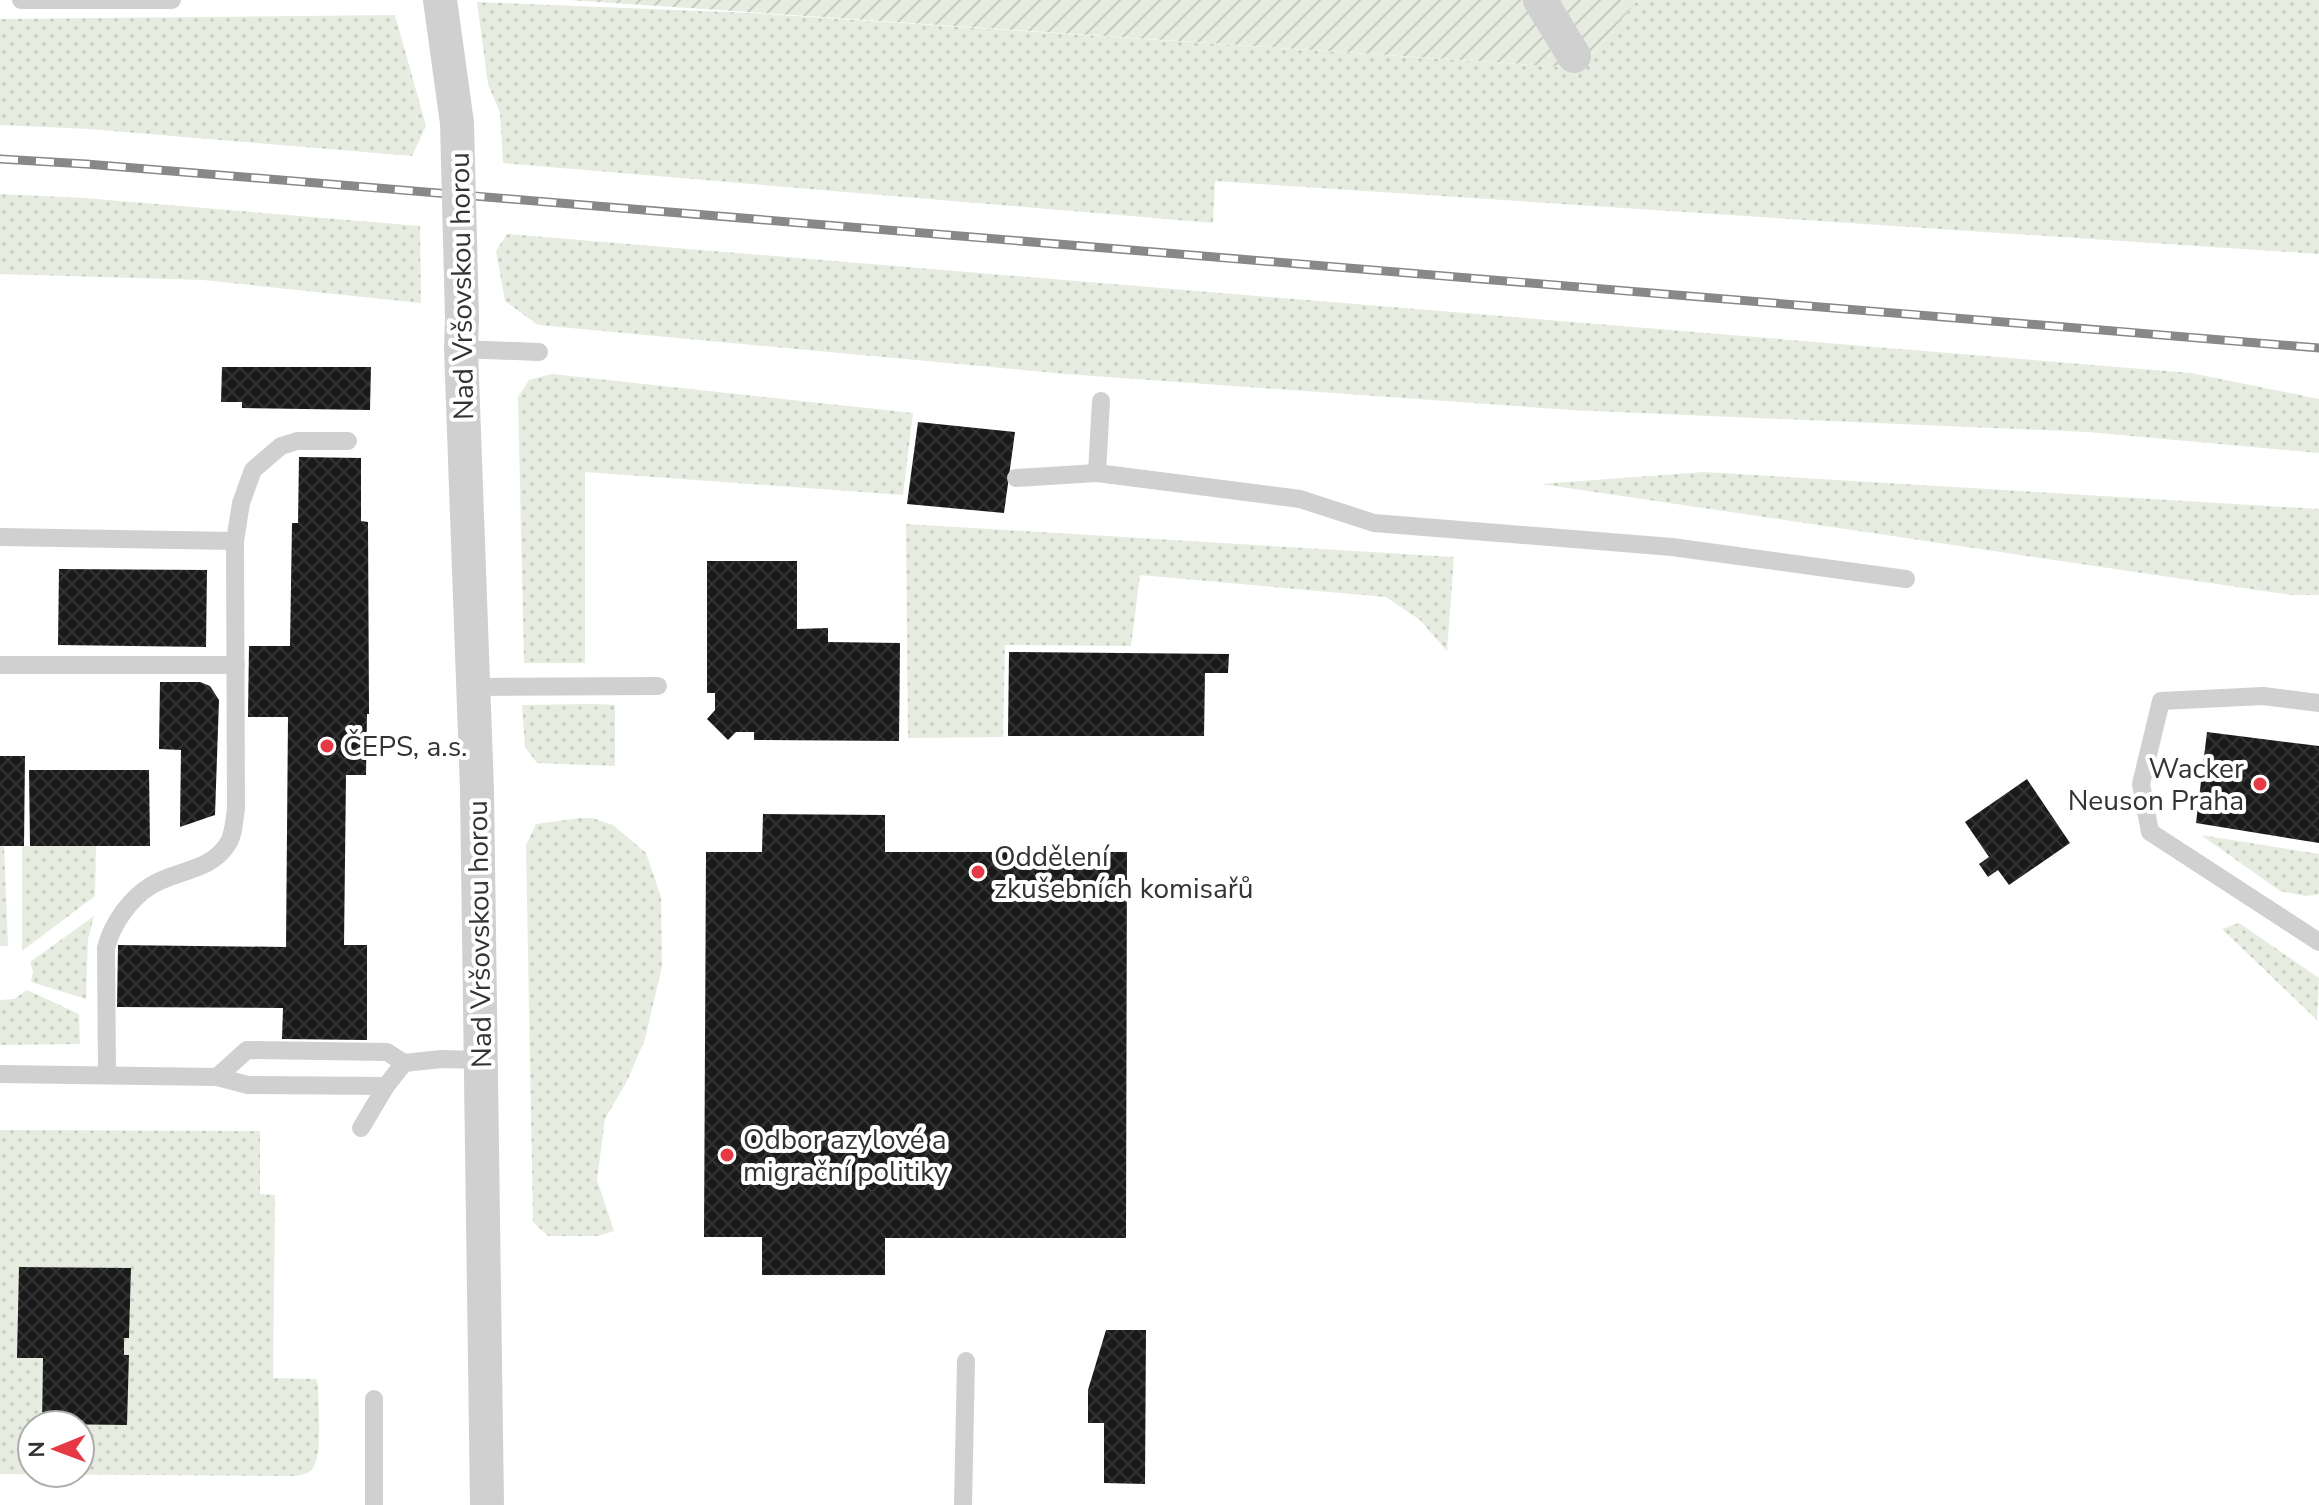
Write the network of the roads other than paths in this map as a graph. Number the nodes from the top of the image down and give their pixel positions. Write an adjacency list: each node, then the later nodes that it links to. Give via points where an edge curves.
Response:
1 (21, 0): 2 (lane)
2 (172, 0)
3 (440, 0): 6 (street, Nad Vršovskou horou, bridge, via 457,123)
4 (1540, 0): 5 (street)
5 (1574, 56)
6 (462, 333): 7 (lane); 18 (street, Nad Vršovskou horou)
7 (539, 352)
8 (1101, 401): 10 (lane)
9 (348, 441): 13 (lane, via 297,441 281,446 253,470)
10 (1097, 473): 11 (lane); 14 (lane, via 1300,499 1374,523 1672,547)
11 (1016, 478)
12 (0, 537): 13 (lane)
13 (235, 541): 16 (lane)
14 (1906, 579)
15 (0, 665): 16 (lane)
16 (236, 665): 24 (lane, via 236,809 229,843 211,862 151,885 111,930 106,948)
17 (658, 686): 18 (lane)
18 (472, 687): 21 (street, Nad Vršovskou horou)
19 (2319, 703): 20 (lane, via 2263,696 2161,701 2141,784 2150,832)
20 (2319, 942)
21 (482, 1060): 22 (lane); 31 (street, Nad Vršovskou horou)
22 (404, 1063): 25 (lane, via 387,1052 247,1050); 26 (lane)
23 (0, 1074): 24 (lane)
24 (107, 1075): 25 (lane)
25 (217, 1077): 26 (lane, via 248,1085)
26 (386, 1086): 27 (lane)
27 (361, 1128)
28 (966, 1361): 32 (lane)
29 (374, 1399): 30 (lane)
30 (374, 1505)
31 (487, 1505)
32 (963, 1505)

